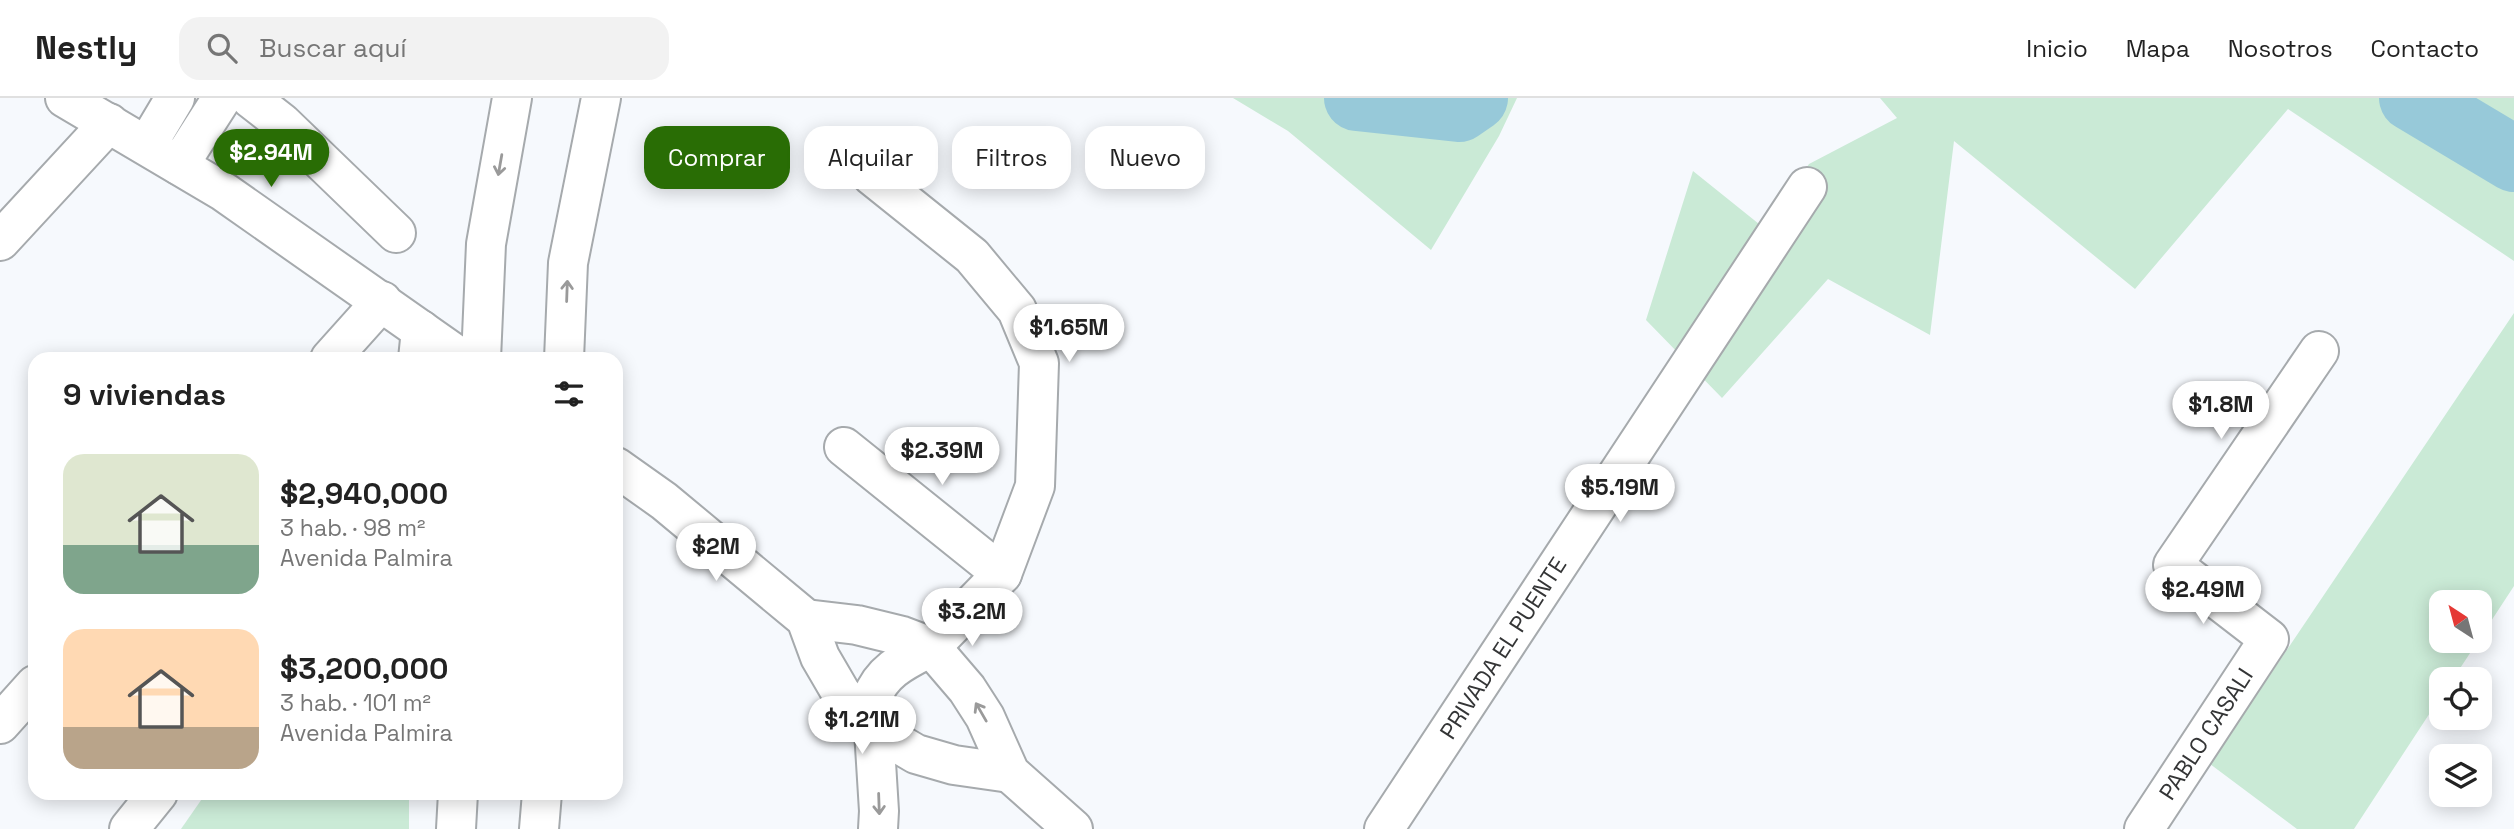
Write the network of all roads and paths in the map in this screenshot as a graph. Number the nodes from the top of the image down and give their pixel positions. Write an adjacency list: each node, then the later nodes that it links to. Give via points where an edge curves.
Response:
1 (65, 98): 7 (main road)
2 (175, 98): 8 (main road)
3 (222, 98): 9 (main road)
4 (250, 98): 12 (main road)
5 (512, 98): 18 (main road, one-way to 18, via 486,244)
6 (601, 98): 19 (main road, one-way to 6, via 568,262)
7 (109, 122): 8 (main road); 13 (main road)
8 (147, 145): 9 (main road)
9 (179, 165): 14 (main road)
10 (1807, 187): 37 (main road, PRIVADA EL PUENTE)
11 (888, 189): 22 (main road, via 972,256 1017,310 1039,363 1035,486)
12 (396, 233)
13 (0, 241)
14 (382, 301): 15 (main road); 17 (main road)
15 (435, 347)
16 (2319, 351): 38 (main road, PABLO CASALI, via 2173,565 2269,639)
17 (336, 352)
18 (481, 352)
19 (564, 352)
20 (844, 447): 22 (main road)
21 (623, 472): 23 (main road)
22 (1002, 574): 24 (main road)
23 (806, 619): 24 (main road, via 857,625); 27 (main road, via 820,657 841,693)
24 (931, 647): 27 (main road, via 888,671 877,683 872,698); 28 (main road, one-way to 24, via 985,717)
25 (28, 693): 26 (main road)
26 (0, 724)
27 (875, 730): 28 (main road, via 916,754); 35 (main road, one-way to 35)
28 (1010, 773): 36 (main road)
29 (152, 800): 32 (main road)
30 (458, 800): 33 (main road)
31 (541, 800): 34 (main road)
32 (129, 829)
33 (456, 829)
34 (539, 829)
35 (878, 829)
36 (1073, 829)
37 (1384, 829)
38 (2144, 829)

